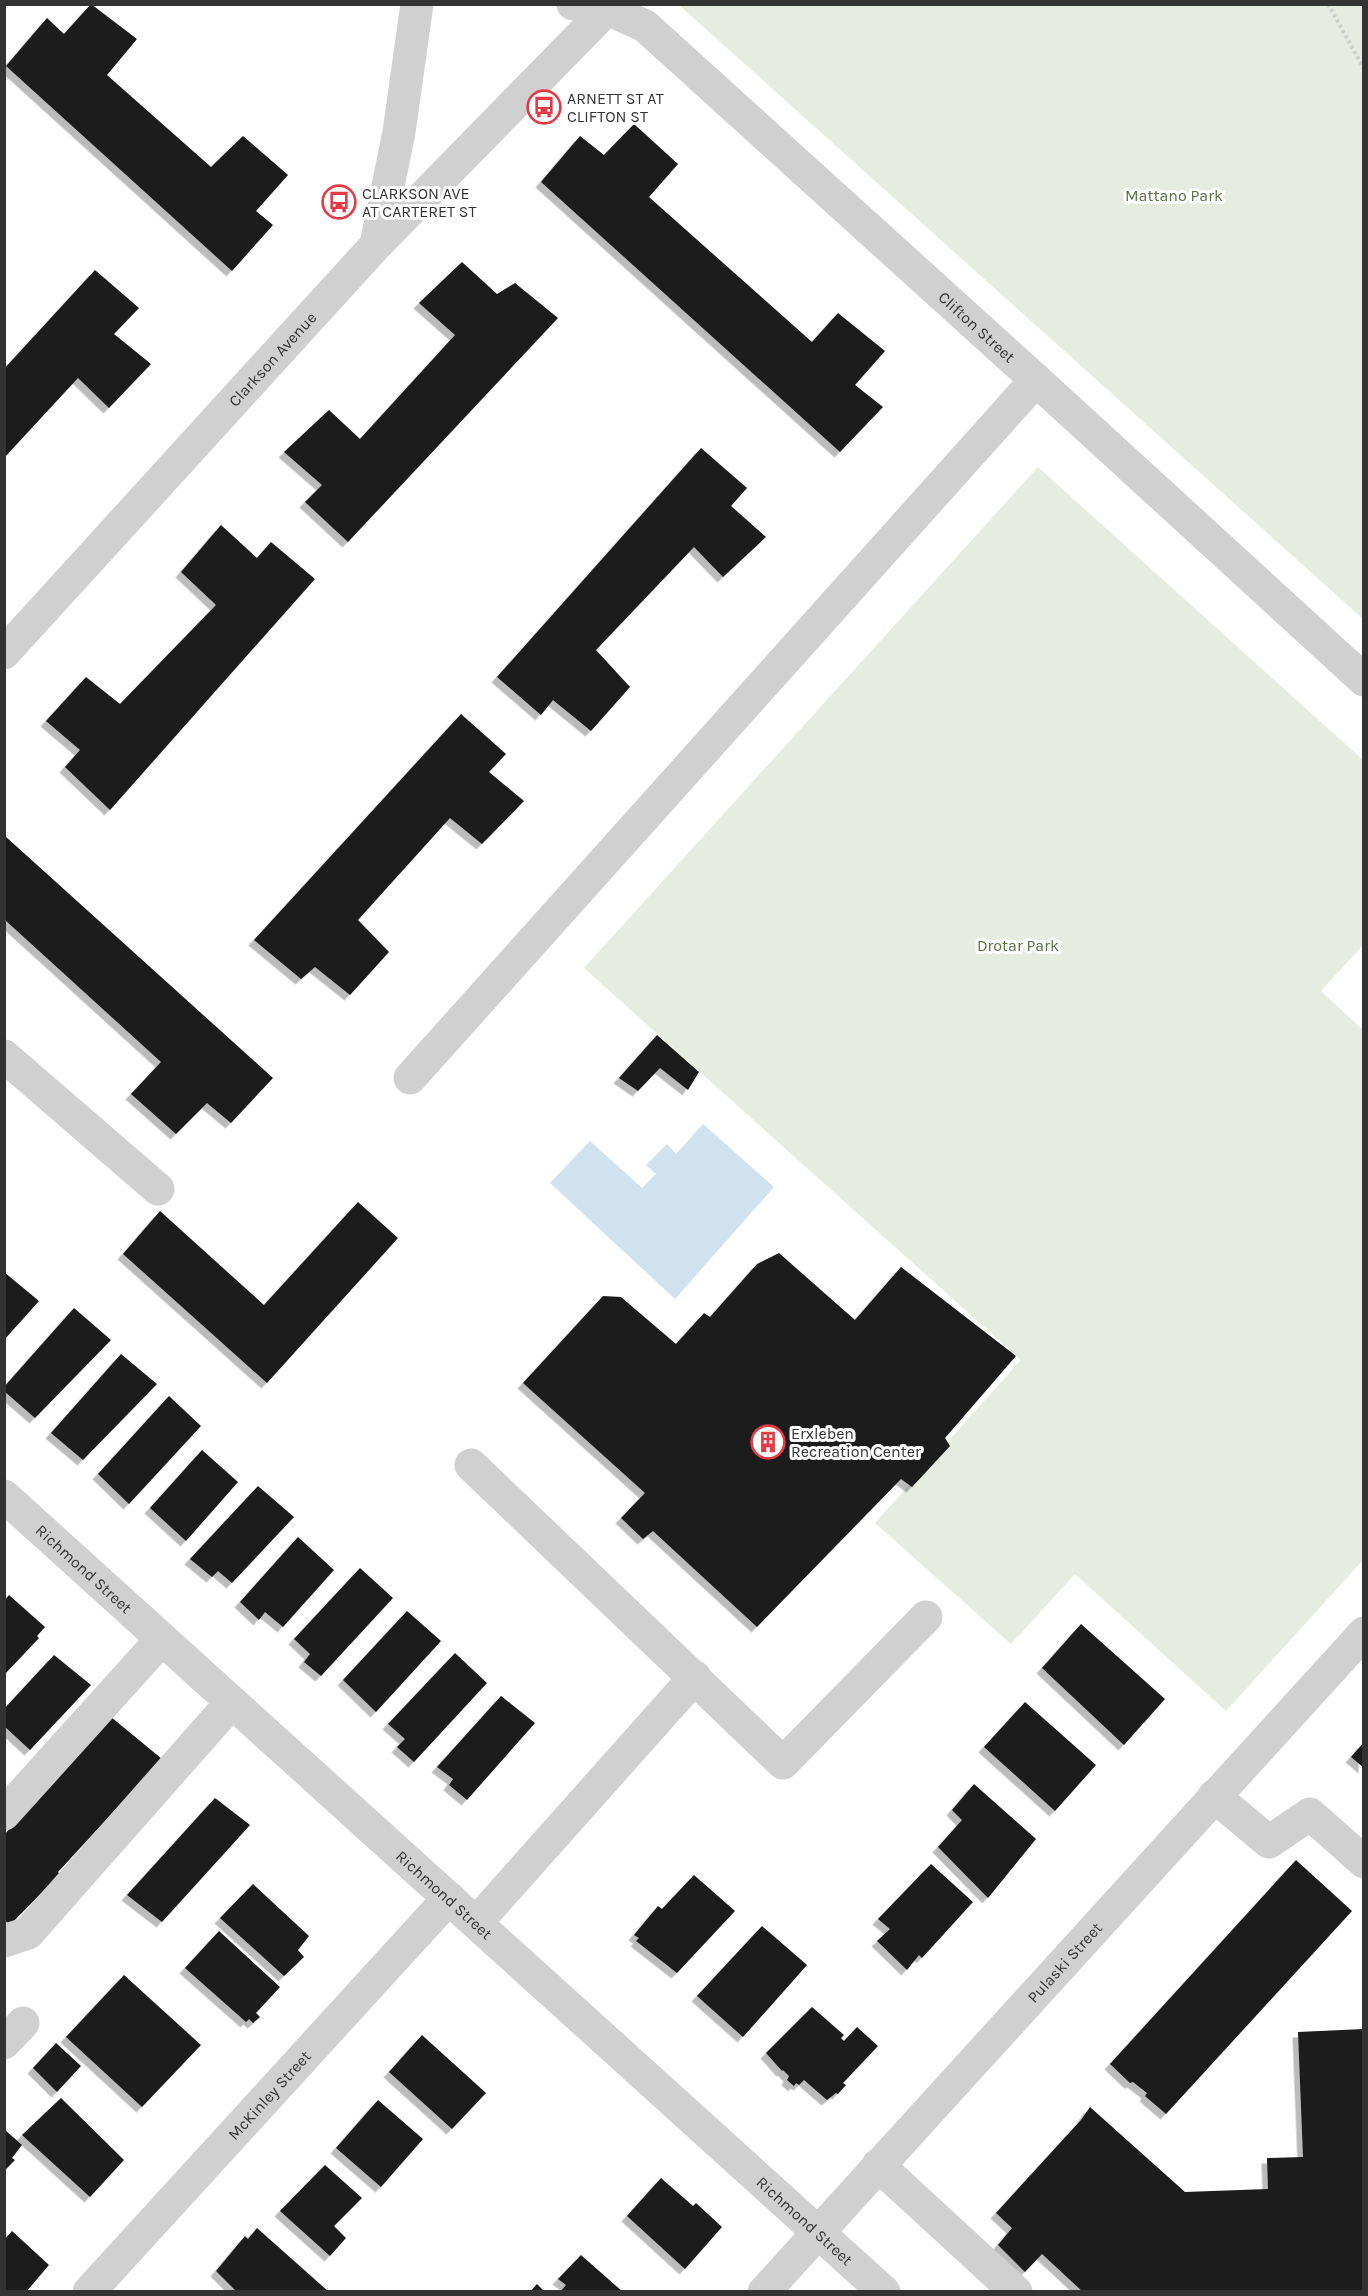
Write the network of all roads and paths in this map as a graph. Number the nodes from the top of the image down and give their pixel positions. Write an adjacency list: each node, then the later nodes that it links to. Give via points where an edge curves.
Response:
1 (417, 4): 6 (street, via 399,132)
2 (573, 4): 4 (street, Clifton Street)
3 (1328, 4): 5 (path)
4 (610, 7): 6 (street, Clarkson Avenue); 7 (street, Clifton Street, via 645,26)
5 (1364, 69)
6 (376, 245): 8 (street, Clarkson Avenue)
7 (1036, 380): 9 (street, Clifton Street); 11 (street)
8 (4, 653)
9 (1364, 680)
10 (4, 1056): 12 (street)
11 (410, 1078)
12 (158, 1190)
13 (471, 1465): 18 (street)
14 (4, 1496): 17 (street, Richmond Street)
15 (926, 1617): 18 (street, via 783,1763)
16 (1364, 1633): 20 (street, Pulaski Street)
17 (162, 1639): 19 (street, Richmond Street); 21 (street)
18 (695, 1677): 24 (street)
19 (232, 1702): 23 (street, Richmond Street); 25 (street, via 28,1934)
20 (1214, 1796): 22 (street, via 1269,1842 1310,1814); 26 (street, Pulaski Street)
21 (4, 1814)
22 (1364, 1862)
23 (449, 1898): 24 (street, Richmond Street); 28 (street, McKinley Street)
24 (476, 1923): 27 (street, Richmond Street)
25 (4, 1941)
26 (878, 2165): 27 (street, Pulaski Street); 31 (street)
27 (817, 2232): 29 (street, Pulaski Street); 30 (street, Richmond Street)
28 (89, 2292)
29 (764, 2292)
30 (884, 2292)
31 (1016, 2292)

